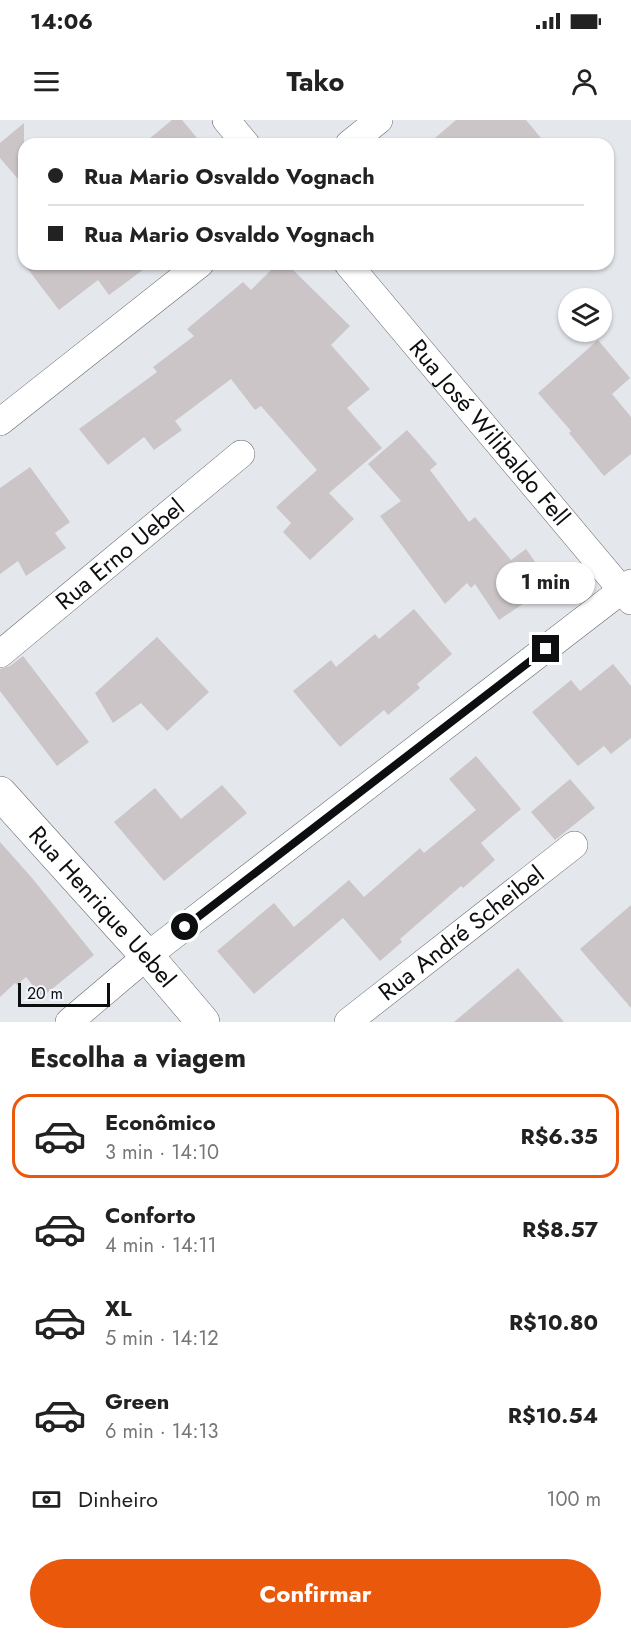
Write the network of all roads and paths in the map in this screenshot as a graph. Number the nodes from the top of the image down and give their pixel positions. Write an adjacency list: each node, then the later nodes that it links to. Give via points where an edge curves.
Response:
1 (226, 120): 3 (street)
2 (378, 120): 4 (street)
3 (241, 138)
4 (356, 138)
5 (192, 270): 7 (street)
6 (353, 270): 9 (street, Rua José Wilibaldo Fell)
7 (0, 422)
8 (241, 454): 10 (street, Rua Erno Uebel)
9 (628, 592): 13 (street)
10 (0, 654)
11 (0, 793): 13 (street, Rua Henrique Uebel)
12 (574, 845): 16 (street, Rua André Scheibel)
13 (147, 956): 14 (street); 15 (street, Rua Henrique Uebel)
14 (69, 1022)
15 (203, 1022)
16 (348, 1022)

